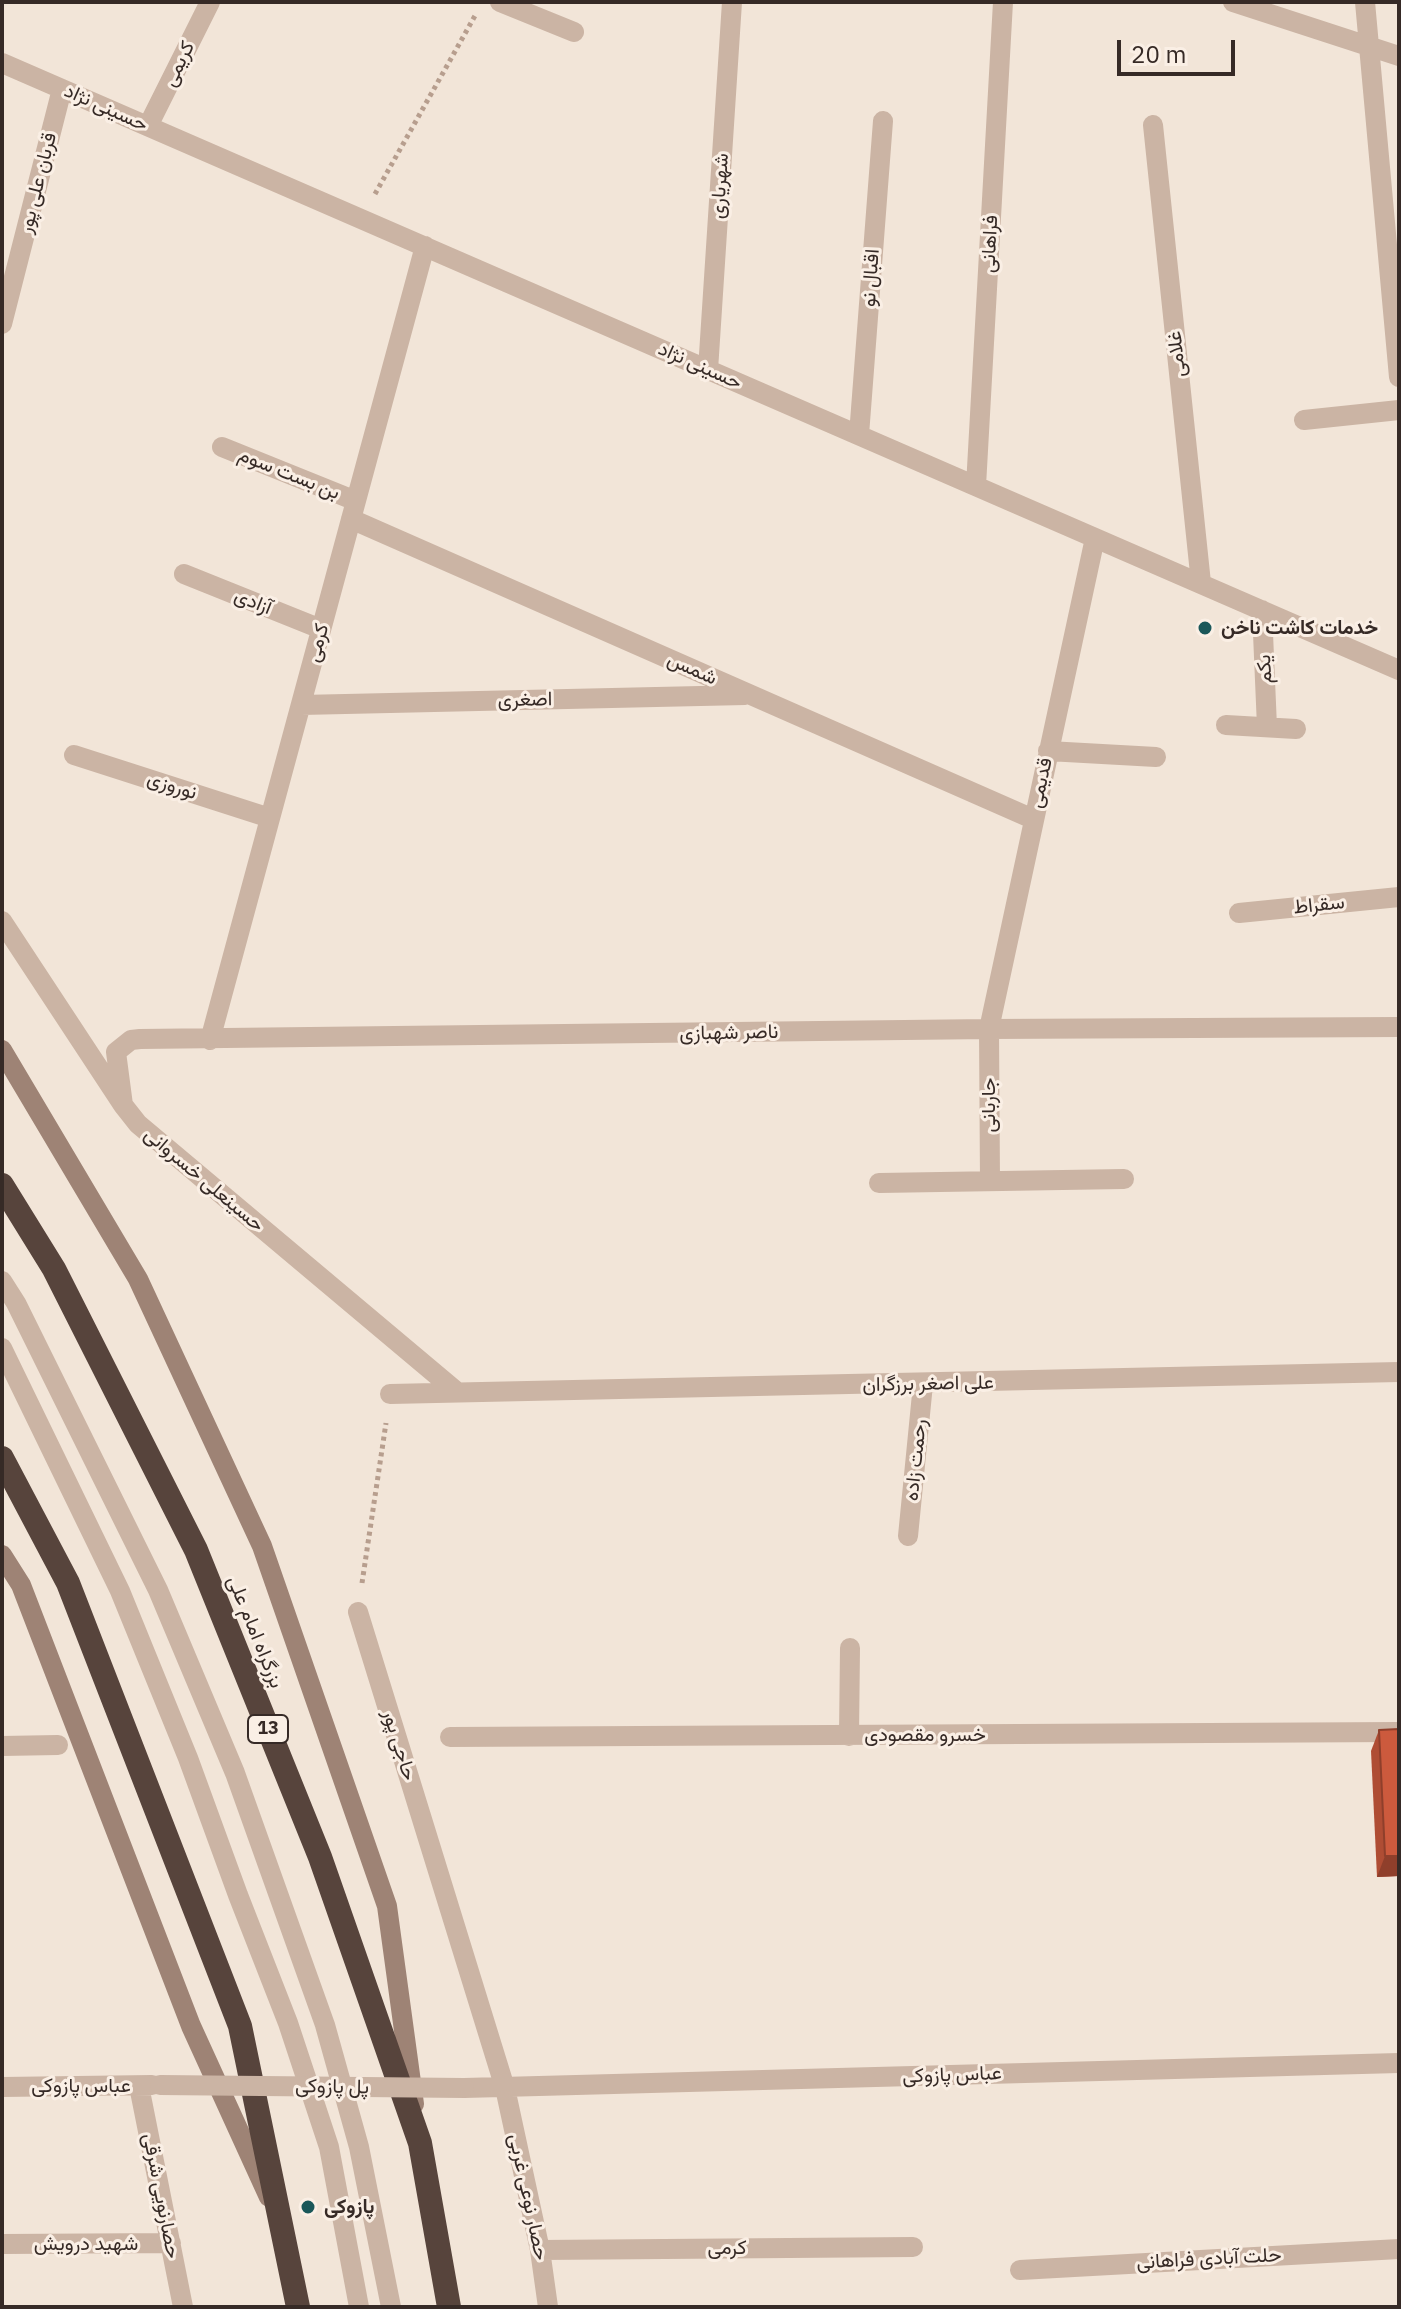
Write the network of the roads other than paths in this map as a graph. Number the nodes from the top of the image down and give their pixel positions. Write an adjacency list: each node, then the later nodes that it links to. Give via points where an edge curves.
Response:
1 (210, 2): 14 (street, کریمی)
2 (500, 2): 7 (street)
3 (732, 2): 17 (street, شهریاری)
4 (1003, 2): 23 (street, فراهانی)
5 (1233, 2): 8 (street)
6 (1365, 2): 8 (street)
7 (574, 32)
8 (1369, 46): 9 (street); 18 (street)
9 (1399, 56)
10 (2, 63): 11 (street, حسینی نژاد)
11 (62, 89): 14 (street, حسینی نژاد); 16 (street, قربان علی پور)
12 (883, 121): 21 (street, اقبال نو)
13 (1153, 125): 27 (street, غلامی)
14 (148, 126): 15 (street, حسینی نژاد)
15 (425, 246): 17 (street, حسینی نژاد); 24 (street, کرمی)
16 (2, 324)
17 (708, 370): 21 (street, حسینی نژاد)
18 (1399, 377)
19 (1399, 410): 20 (street)
20 (1304, 420)
21 (859, 435): 23 (street, حسینی نژاد)
22 (222, 447): 24 (street, بن بست سوم)
23 (976, 486): 25 (street, حسینی نژاد)
24 (353, 510): 29 (street, کرمی); 31 (street, شمس)
25 (1095, 538): 27 (street, حسینی نژاد); 36 (street, قدیمی)
26 (184, 574): 29 (street, آزادی)
27 (1201, 583): 28 (street, حسینی نژاد)
28 (1262, 610): 30 (street, حسینی نژاد); 34 (street, یکم)
29 (321, 629): 32 (street, کرمی)
30 (1399, 670)
31 (750, 695): 32 (street, اصغری); 40 (street, شمس)
32 (301, 705): 39 (street, کرمی)
33 (1226, 725): 34 (street)
34 (1267, 727): 35 (street)
35 (1296, 729)
36 (1048, 751): 38 (street); 40 (street, قدیمی)
37 (74, 755): 39 (street, نوروزی)
38 (1156, 757)
39 (270, 818): 46 (street, کرمی)
40 (1033, 819): 45 (street, قدیمی)
41 (1399, 897): 42 (street, سقراط)
42 (1239, 913)
43 (2, 921): 48 (street, حسینعلی خسروانی)
44 (1399, 1027): 45 (street, ناصر شهبازی)
45 (989, 1029): 46 (street, ناصر شهبازی); 50 (street, جاربانی)
46 (210, 1040): 48 (street, ناصر شهبازی, via 131,1040 116,1052)
47 (2, 1050): 74 (main road, via 138,1279 262,1546 387,1906)
48 (123, 1105): 57 (street, حسینعلی خسروانی, via 154,1138)
49 (1124, 1179): 50 (street)
50 (990, 1181): 51 (street)
51 (879, 1183)
52 (2, 1185): 74 (highway, بزرگراه امام علی / 13, via 54,1269 196,1550 320,1857)
53 (2, 1281): 85 (street, via 158,1590 235,1773 325,2025 359,2147)
54 (2, 1348): 84 (street, via 120,1591 288,2023 329,2147)
55 (1399, 1372): 56 (street, علی اصغر برزگران)
56 (923, 1384): 57 (street, علی اصغر برزگران); 60 (street, رحمت زاده)
57 (457, 1392): 58 (street, علی اصغر برزگران)
58 (390, 1394)
59 (2, 1458): 75 (highway, via 68,1583 240,2026)
60 (908, 1536)
61 (2, 1555): 75 (main road, via 21,1585 191,2026)
62 (358, 1612): 73 (street, حاجی پور)
63 (850, 1648): 65 (street)
64 (1399, 1732): 65 (street, خسرو مقصودی)
65 (849, 1736): 66 (street, خسرو مقصودی)
66 (450, 1737)
67 (58, 1745): 68 (street)
68 (2, 1746)
69 (1399, 2063): 73 (street, عباس پازوکی)
70 (160, 2085): 71 (street, عباس پازوکی); 73 (street, پل پازوکی, bridge)
71 (139, 2086): 72 (street, عباس پازوکی); 76 (street, حصارنویی شرقی)
72 (2, 2087)
73 (505, 2088): 80 (street, حصار نوعی غربی)
74 (420, 2143): 86 (highway, بزرگراه امام علی / 13)
75 (282, 2225): 83 (highway)
76 (171, 2243): 77 (street, شهید درویش); 82 (street, حصارنویی شرقی)
77 (2, 2244)
78 (913, 2247): 80 (street, کرمی)
79 (1399, 2249): 81 (street, حلت آبادی فراهانی)
80 (540, 2250): 87 (street, حصار نوعی غربی)
81 (1020, 2270)
82 (183, 2307)
83 (298, 2307)
84 (359, 2307)
85 (391, 2307)
86 (449, 2307)
87 (548, 2307)

